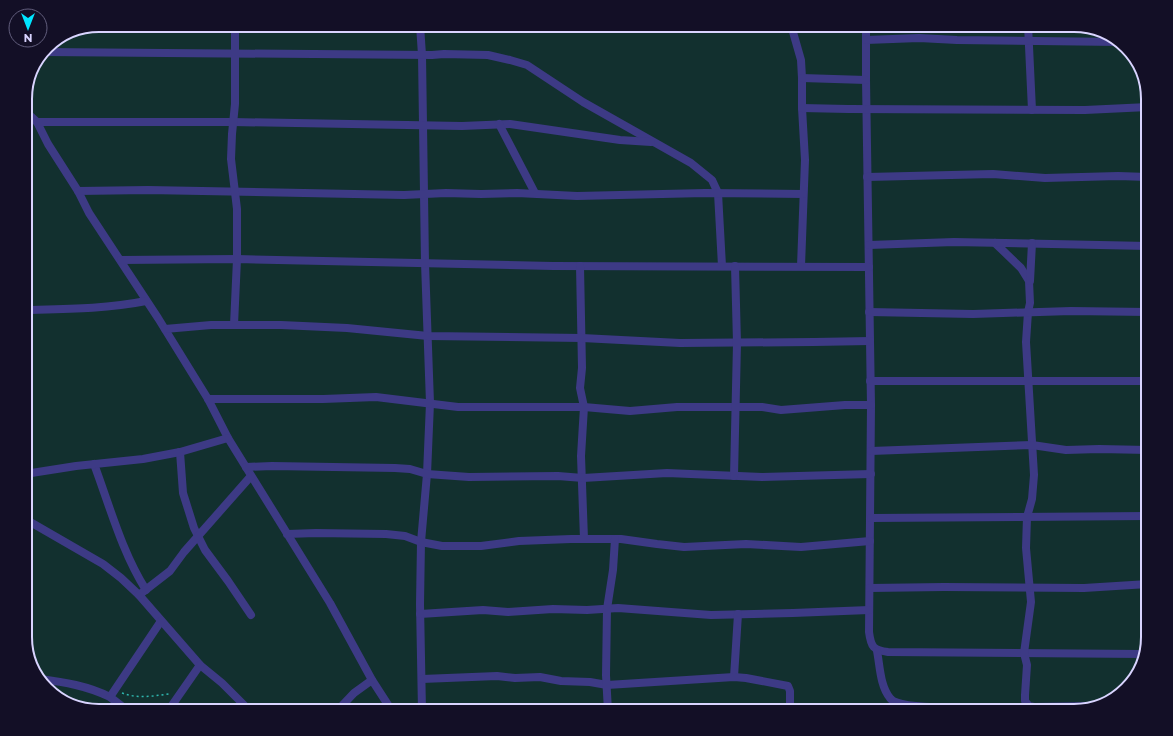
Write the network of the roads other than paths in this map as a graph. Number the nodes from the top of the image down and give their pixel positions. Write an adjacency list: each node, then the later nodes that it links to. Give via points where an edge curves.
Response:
1 (235, 32): 10 (street)
2 (420, 32): 11 (street)
3 (793, 32): 12 (street, via 801,60)
4 (866, 32): 6 (street)
5 (1028, 32): 7 (street)
6 (866, 40): 7 (street); 13 (street)
7 (1029, 40): 8 (street); 17 (street)
8 (1108, 42)
9 (52, 52): 10 (street)
10 (235, 54): 11 (street); 20 (street)
11 (422, 55): 22 (street); 23 (street, via 488,55 527,65 583,102)
12 (802, 78): 13 (street); 15 (street)
13 (866, 80): 16 (street)
14 (1141, 107): 17 (street)
15 (802, 108): 16 (street); 31 (street, via 805,160)
16 (866, 108): 17 (street); 24 (street)
17 (1032, 110)
18 (32, 117): 19 (street)
19 (37, 122): 20 (street); 26 (street)
20 (233, 122): 22 (street); 27 (street, via 231,159)
21 (499, 124): 22 (street); 23 (street); 28 (street)
22 (423, 125): 30 (street)
23 (656, 143): 29 (street, via 691,163 712,180)
24 (867, 177): 25 (street, via 993,174 1045,178); 34 (street)
25 (1141, 177)
26 (78, 191): 27 (street); 37 (street, via 89,213)
27 (235, 193): 30 (street); 36 (street)
28 (535, 193): 29 (street, via 577,196); 30 (street)
29 (718, 193): 31 (street); 40 (street)
30 (424, 194): 38 (street)
31 (803, 194): 42 (street)
32 (995, 243): 33 (street); 34 (street); 44 (street, via 1021,268)
33 (1032, 244): 35 (street); 44 (street)
34 (869, 245): 43 (street)
35 (1141, 246)
36 (237, 259): 37 (street); 38 (street); 50 (street)
37 (121, 260): 45 (street)
38 (425, 263): 39 (street); 52 (street)
39 (580, 266): 40 (street); 53 (street)
40 (722, 266): 41 (street)
41 (735, 266): 42 (street); 55 (street)
42 (801, 266): 43 (street)
43 (869, 267): 47 (street)
44 (1030, 281): 48 (street)
45 (146, 301): 46 (street, via 78,309); 51 (street)
46 (32, 310)
47 (869, 312): 48 (street); 54 (street)
48 (1028, 312): 49 (street); 58 (street)
49 (1141, 312)
50 (234, 325): 51 (street); 52 (street, via 347,328)
51 (165, 329): 59 (street)
52 (428, 336): 53 (street); 60 (street)
53 (582, 338): 55 (street); 63 (street, via 580,388)
54 (870, 341): 55 (street); 56 (street)
55 (737, 343): 61 (street)
56 (870, 381): 58 (street); 62 (street)
57 (1141, 381): 58 (street)
58 (1028, 382): 65 (street)
59 (208, 399): 60 (street, via 376,397); 64 (street)
60 (430, 403): 63 (street, via 458,407); 72 (street)
61 (735, 406): 62 (street, via 781,410 846,405); 63 (street, via 630,411); 75 (street)
62 (871, 406): 66 (street)
63 (584, 407): 76 (street, via 581,456)
64 (228, 438): 68 (street); 70 (street)
65 (1032, 446): 66 (street); 67 (street, via 1066,450); 78 (street, via 1034,475 1032,500)
66 (871, 450): 73 (street)
67 (1141, 450)
68 (180, 452): 69 (street); 82 (street, via 183,493)
69 (94, 464): 71 (street); 90 (street)
70 (246, 467): 72 (street, via 395,468); 74 (street)
71 (32, 473)
72 (427, 474): 76 (street); 86 (street)
73 (871, 474): 75 (street); 79 (street)
74 (251, 476): 81 (street); 82 (street)
75 (734, 476): 76 (street, via 667,473)
76 (583, 478): 83 (street)
77 (1141, 516): 78 (street)
78 (1027, 517): 79 (street); 88 (street, via 1026,548)
79 (871, 518): 85 (street)
80 (32, 523): 90 (street, via 102,564)
81 (287, 534): 86 (street, via 386,534 405,536); 103 (street, via 330,603)
82 (198, 536): 90 (street, via 170,571); 95 (street)
83 (584, 539): 84 (street); 86 (street, via 519,541 481,546 442,546)
84 (615, 539): 85 (street, via 684,546 746,544 801,547); 91 (street)
85 (870, 541): 89 (street)
86 (421, 542): 93 (street)
87 (1141, 584): 88 (street, via 1084,588)
88 (1030, 587): 89 (street); 98 (street, via 1030,613)
89 (870, 588): 92 (street)
90 (142, 593): 96 (street)
91 (607, 609): 93 (street, via 508,612 483,610); 94 (street, via 711,615); 105 (street)
92 (869, 610): 94 (street); 97 (street, via 870,640)
93 (420, 614): 102 (street)
94 (738, 614): 101 (street)
95 (251, 616)
96 (162, 622): 100 (street); 106 (street)
97 (877, 651): 98 (street); 115 (street, via 886,690 895,703)
98 (1024, 653): 99 (street); 116 (street, via 1027,665)
99 (1139, 654)
100 (200, 665): 108 (street); 109 (street)
101 (734, 677): 105 (street); 114 (street, via 788,686)
102 (422, 679): 105 (street, via 540,677); 112 (street)
103 (372, 680): 110 (street); 111 (street)
104 (49, 681): 106 (street)
105 (607, 685): 113 (street)
106 (112, 694): 107 (street)
107 (121, 704)
108 (172, 704)
109 (243, 704)
110 (344, 704)
111 (387, 704)
112 (422, 704)
113 (608, 704)
114 (790, 704)
115 (900, 704)
116 (1027, 704)

